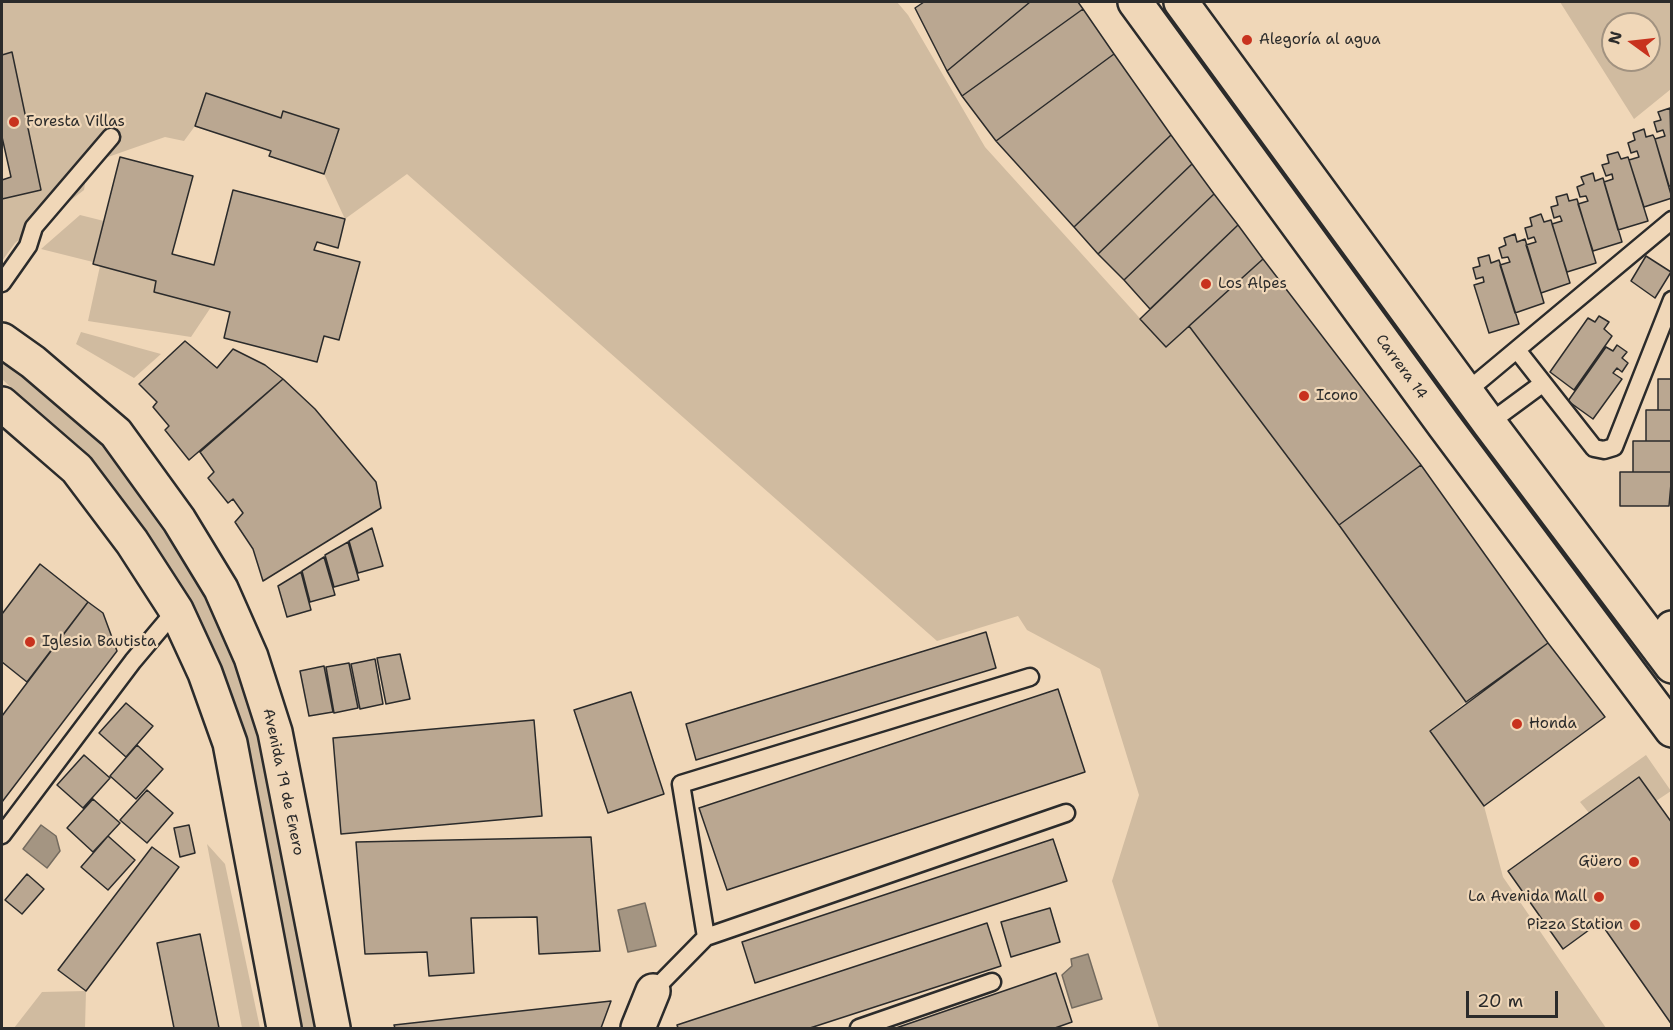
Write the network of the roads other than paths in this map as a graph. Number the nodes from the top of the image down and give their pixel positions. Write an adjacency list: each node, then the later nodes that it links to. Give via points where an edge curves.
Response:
1 (1135, 2): 16 (main road, Carrera 14)
2 (1181, 2): 10 (main road)
3 (111, 137): 5 (lane, via 34,227 28,246)
4 (1671, 220): 8 (lane)
5 (2, 283)
6 (1671, 300): 9 (lane, via 1614,447 1594,448)
7 (2, 340): 23 (main road, Avenida 19 de Enero, via 116,433 221,589 251,657 275,732)
8 (1517, 350): 9 (lane); 10 (lane)
9 (1542, 384): 12 (lane)
10 (1466, 392): 12 (main road)
11 (2, 404): 13 (main road, via 76,469 132,542)
12 (1489, 423): 14 (main road)
13 (176, 610): 18 (lane); 22 (main road, via 205,673 230,743)
14 (1668, 648)
15 (1030, 677): 19 (lane, via 681,784)
16 (1671, 730)
17 (1066, 813): 19 (lane)
18 (2, 835)
19 (706, 937): 21 (lane)
20 (992, 982): 25 (lane)
21 (654, 991): 24 (main road)
22 (284, 1029)
23 (333, 1029)
24 (638, 1029)
25 (859, 1029)

